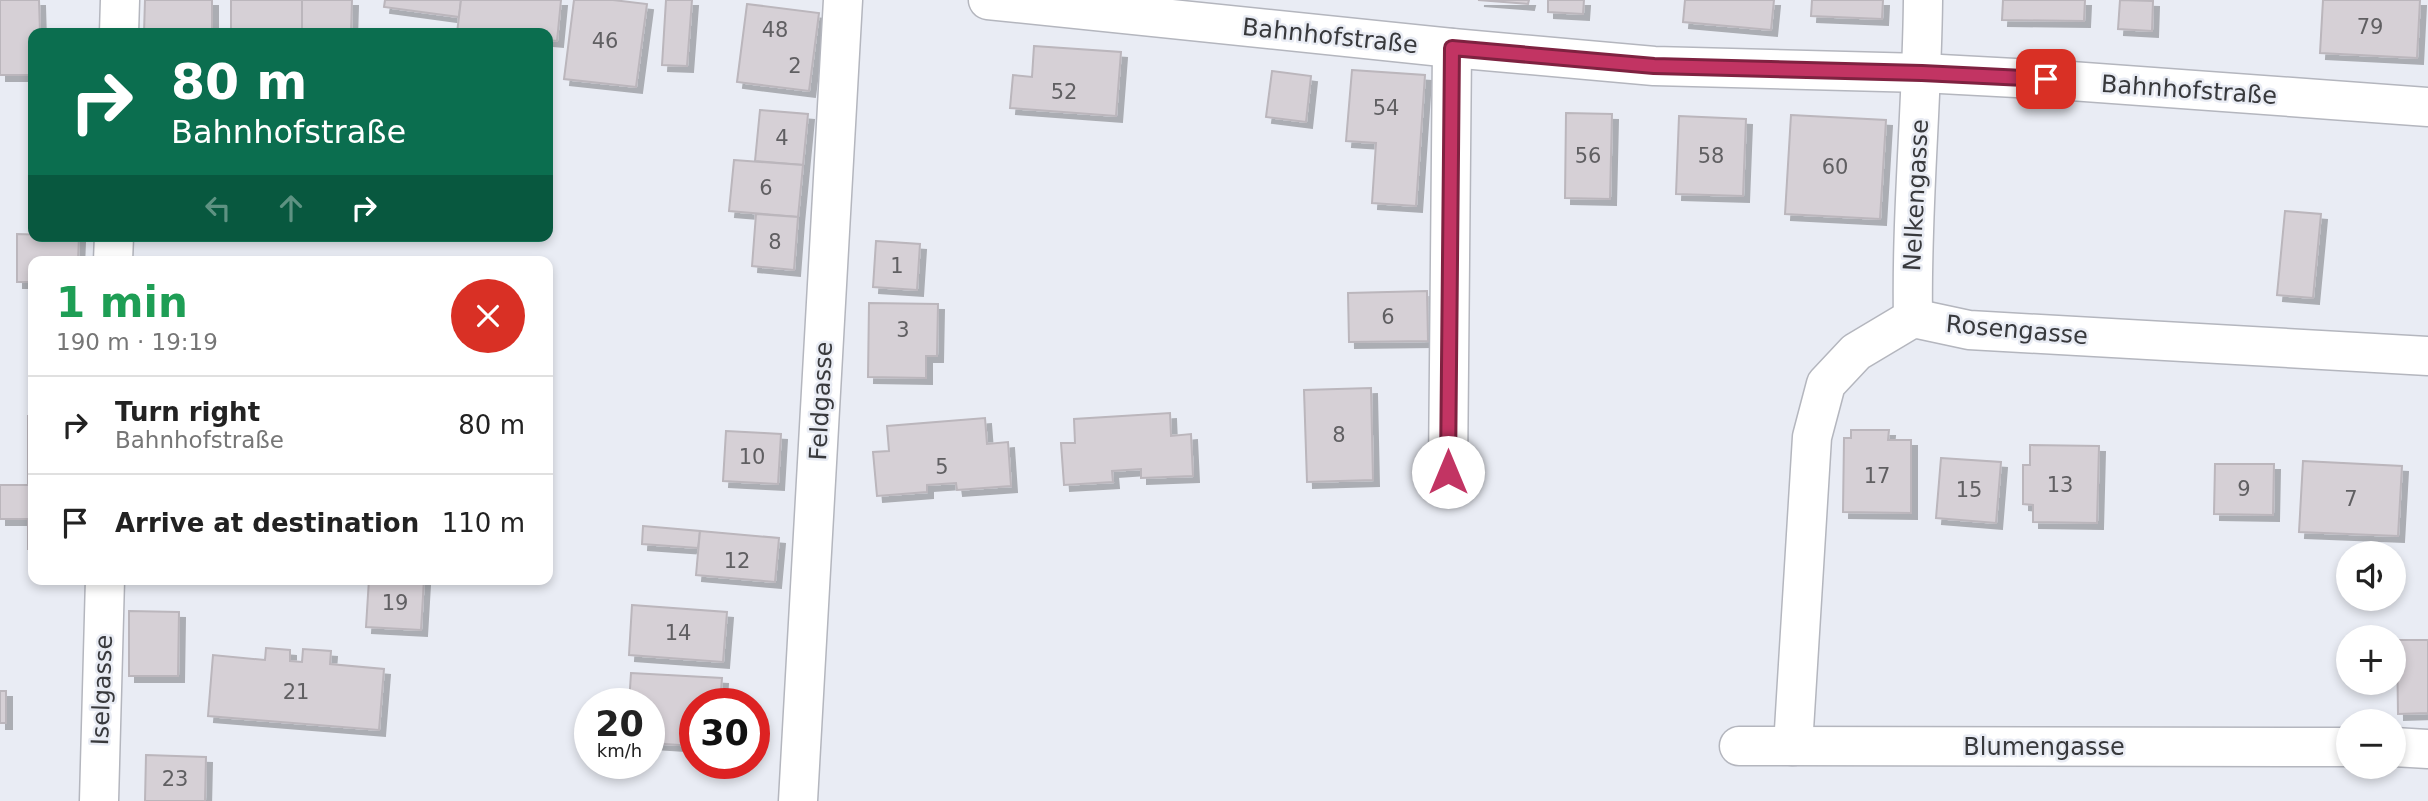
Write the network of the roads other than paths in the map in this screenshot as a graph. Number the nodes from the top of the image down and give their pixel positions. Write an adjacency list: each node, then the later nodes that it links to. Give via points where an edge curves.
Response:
1 (120, 0): 6 (street)
2 (843, 0): 20 (street, Feldgasse)
3 (988, 0): 5 (street, Bahnhofstraße)
4 (1923, 0): 8 (street, Nelkengasse)
5 (1083, 5): 7 (street, Bahnhofstraße)
6 (120, 28)
7 (1452, 48): 8 (street, Bahnhofstraße, via 1654,66); 12 (street)
8 (1922, 73): 9 (street, Bahnhofstraße); 10 (street, Nelkengasse, via 1912,245)
9 (2428, 107)
10 (1913, 318): 11 (street, Rosengasse, via 1969,330); 15 (street, Rosengasse, via 1856,352 1826,384 1812,438)
11 (2428, 356)
12 (1448, 472)
13 (105, 585): 19 (street, Iselgasse)
14 (1739, 746): 15 (street, Blumengasse)
15 (1793, 746): 16 (street, Blumengasse)
16 (2336, 747)
17 (2406, 748): 18 (street)
18 (2428, 749)
19 (99, 801)
20 (798, 801)

